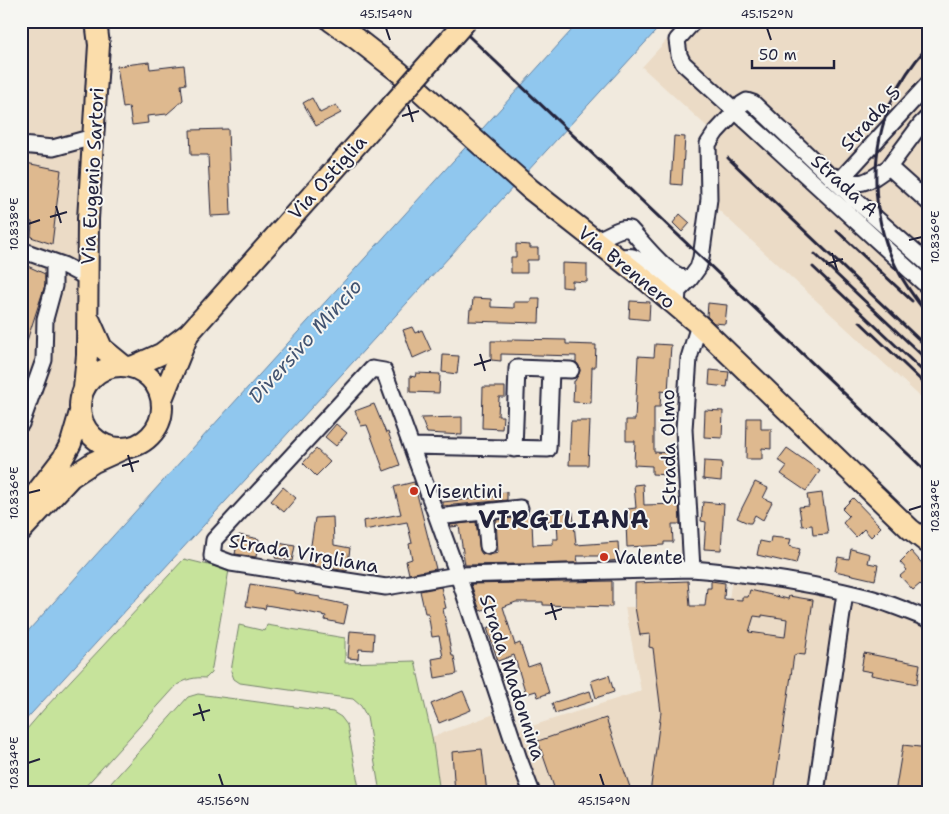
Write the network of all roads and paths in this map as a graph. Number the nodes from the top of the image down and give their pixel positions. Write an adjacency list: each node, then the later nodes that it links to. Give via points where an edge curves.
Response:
1 (96, 21): 6 (main road, Via Eugenio Sartori)
2 (109, 21): 6 (main road, Via Eugenio Sartori)
3 (331, 21): 16 (main road, Via Brennero, via 399,72 530,190)
4 (466, 21): 26 (main road, Via Ostiglia, bridge)
5 (694, 21): 8 (street, Strada A, via 677,40 679,55 683,63)
6 (99, 45): 10 (main road, Via Eugenio Sartori)
7 (928, 84): 14 (street, Strada 5)
8 (735, 112): 13 (street, via 750,101); 22 (street, via 708,144 709,200 705,239 698,268); 23 (street, Strada A)
9 (928, 116): 12 (street)
10 (93, 137): 11 (street, via 53,148); 21 (main road, Via Eugenio Sartori)
11 (21, 145)
12 (890, 167): 14 (street, via 863,183); 15 (street)
13 (826, 172): 14 (street); 20 (street)
14 (841, 179)
15 (928, 202)
16 (594, 240): 18 (main road, Via Brennero); 22 (street, via 630,229 654,256 678,275)
17 (21, 250): 19 (street)
18 (616, 257): 22 (street, via 635,258 670,282); 25 (main road, Via Brennero)
19 (54, 262): 21 (street); 34 (street, via 54,286 45,319 44,360)
20 (928, 264)
21 (86, 277): 24 (main road, Via Eugenio Sartori)
22 (690, 279): 25 (street, via 678,291)
23 (928, 287)
24 (86, 307): 27 (main road, Via Eugenio Sartori, via 102,348); 31 (main road, Via Eugenio Sartori)
25 (689, 316): 42 (main road, Via Brennero); 47 (street, Strada Olmo, via 684,429)
26 (189, 333): 27 (main road, Via Ostiglia, via 161,354); 32 (main road, Via Ostiglia)
27 (128, 366): 31 (main road, via 99,372); 32 (main road, via 151,378)
28 (551, 368): 30 (street); 37 (street, via 548,449); 37 (street, via 511,367)
29 (372, 370): 35 (street, Strada Madonnina, via 384,371); 48 (street, Strada Virgliana, via 214,540 212,556 231,563 386,587)
30 (571, 370)
31 (84, 388): 33 (main road)
32 (162, 399): 36 (main road, via 161,418 152,435 138,445)
33 (80, 412): 36 (main road, via 93,438 105,445); 39 (main road, via 63,458)
34 (21, 424)
35 (412, 446): 37 (street); 41 (street, Strada Madonnina)
36 (123, 448): 43 (main road, via 71,478)
37 (514, 448)
38 (520, 508): 40 (street)
39 (21, 512)
40 (485, 512): 41 (street); 45 (street)
41 (437, 517): 48 (street, Strada Madonnina)
42 (910, 529): 44 (main road, Via Brennero); 46 (main road, Via Brennero)
43 (21, 530)
44 (928, 543)
45 (488, 546)
46 (928, 552)
47 (692, 569): 48 (street); 49 (street, via 774,578)
48 (458, 574): 51 (street, Strada Madonnina)
49 (845, 593): 50 (street, via 871,598); 52 (street)
50 (928, 619)
51 (532, 793)
52 (816, 793)

